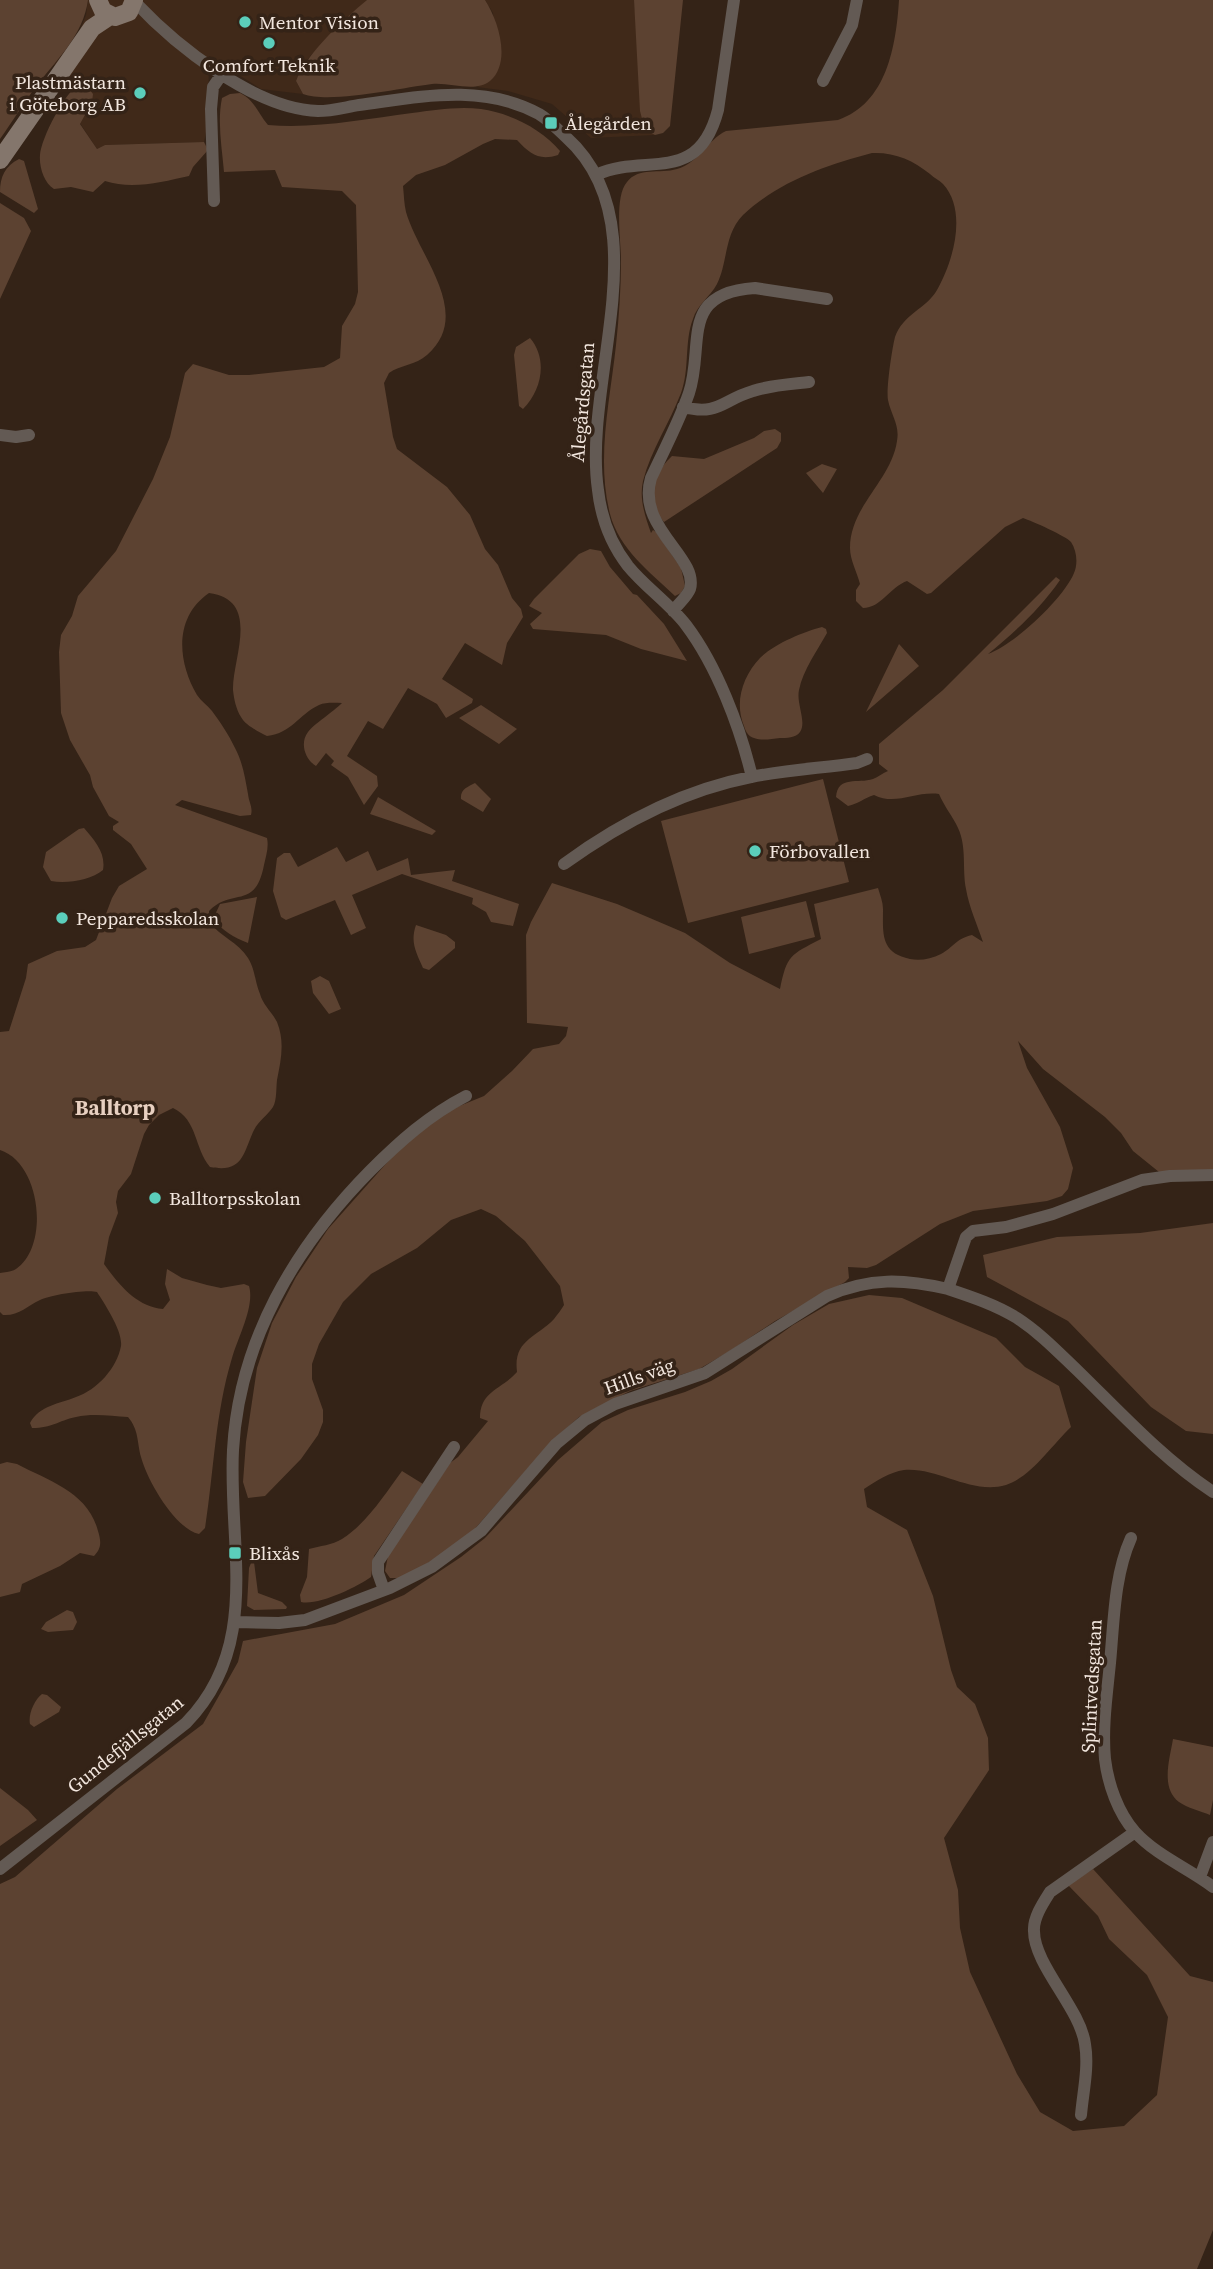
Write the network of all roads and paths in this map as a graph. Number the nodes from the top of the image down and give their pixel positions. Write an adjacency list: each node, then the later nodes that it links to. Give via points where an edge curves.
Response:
1 (734, 0): 7 (street, via 718,110 705,141 670,163 607,169)
2 (857, 0): 5 (street, via 852,25)
3 (117, 6): 4 (street, Ålegårdsgatan, via 162,30); 6 (street, via 92,28)
4 (222, 74): 7 (street, Ålegårdsgatan, via 274,103 314,111 434,95 494,97 551,123 575,145); 8 (street, via 213,88 211,109)
5 (823, 81)
6 (0, 160)
7 (596, 175): 14 (street, Ålegårdsgatan, via 609,210 613,244 596,454 599,499 609,534 628,565)
8 (214, 201)
9 (827, 299): 11 (street, via 755,288 716,300 697,326 690,388)
10 (809, 382): 11 (street, via 753,390 713,410)
11 (683, 407): 14 (street, via 648,491 652,515 690,579 688,592)
12 (0, 435): 13 (street)
13 (29, 435)
14 (673, 611): 16 (street, Ålegårdsgatan, via 694,637 715,676 744,744)
15 (867, 759): 16 (street)
16 (751, 777): 17 (street, via 666,804)
17 (564, 864)
18 (466, 1097): 25 (street, Gundefjällsgatan, via 430,1116 358,1184 311,1240 264,1320 235,1422)
19 (1213, 1175): 20 (street, via 1142,1180 1053,1214 973,1231 966,1237)
20 (948, 1289): 22 (street, Hills väg, via 1016,1317 1156,1447); 24 (street, Hills väg, via 911,1281 849,1286 705,1373 598,1412 556,1444 481,1531 432,1567)
21 (454, 1447): 24 (street, via 378,1562)
22 (1213, 1492)
23 (1131, 1538): 26 (street, Splintvedsgatan, via 1122,1558 1105,1758 1111,1786)
24 (384, 1590): 25 (street, via 305,1620)
25 (236, 1622): 28 (street, Gundefjällsgatan, via 223,1665 196,1713)
26 (1135, 1832): 29 (street, Splintvedsgatan, via 1166,1858); 31 (street, via 1050,1892 1034,1931 1085,2044)
27 (1213, 1842): 29 (street)
28 (0, 1868)
29 (1200, 1877): 30 (street, Splintvedsgatan)
30 (1213, 1887)
31 (1081, 2115)

